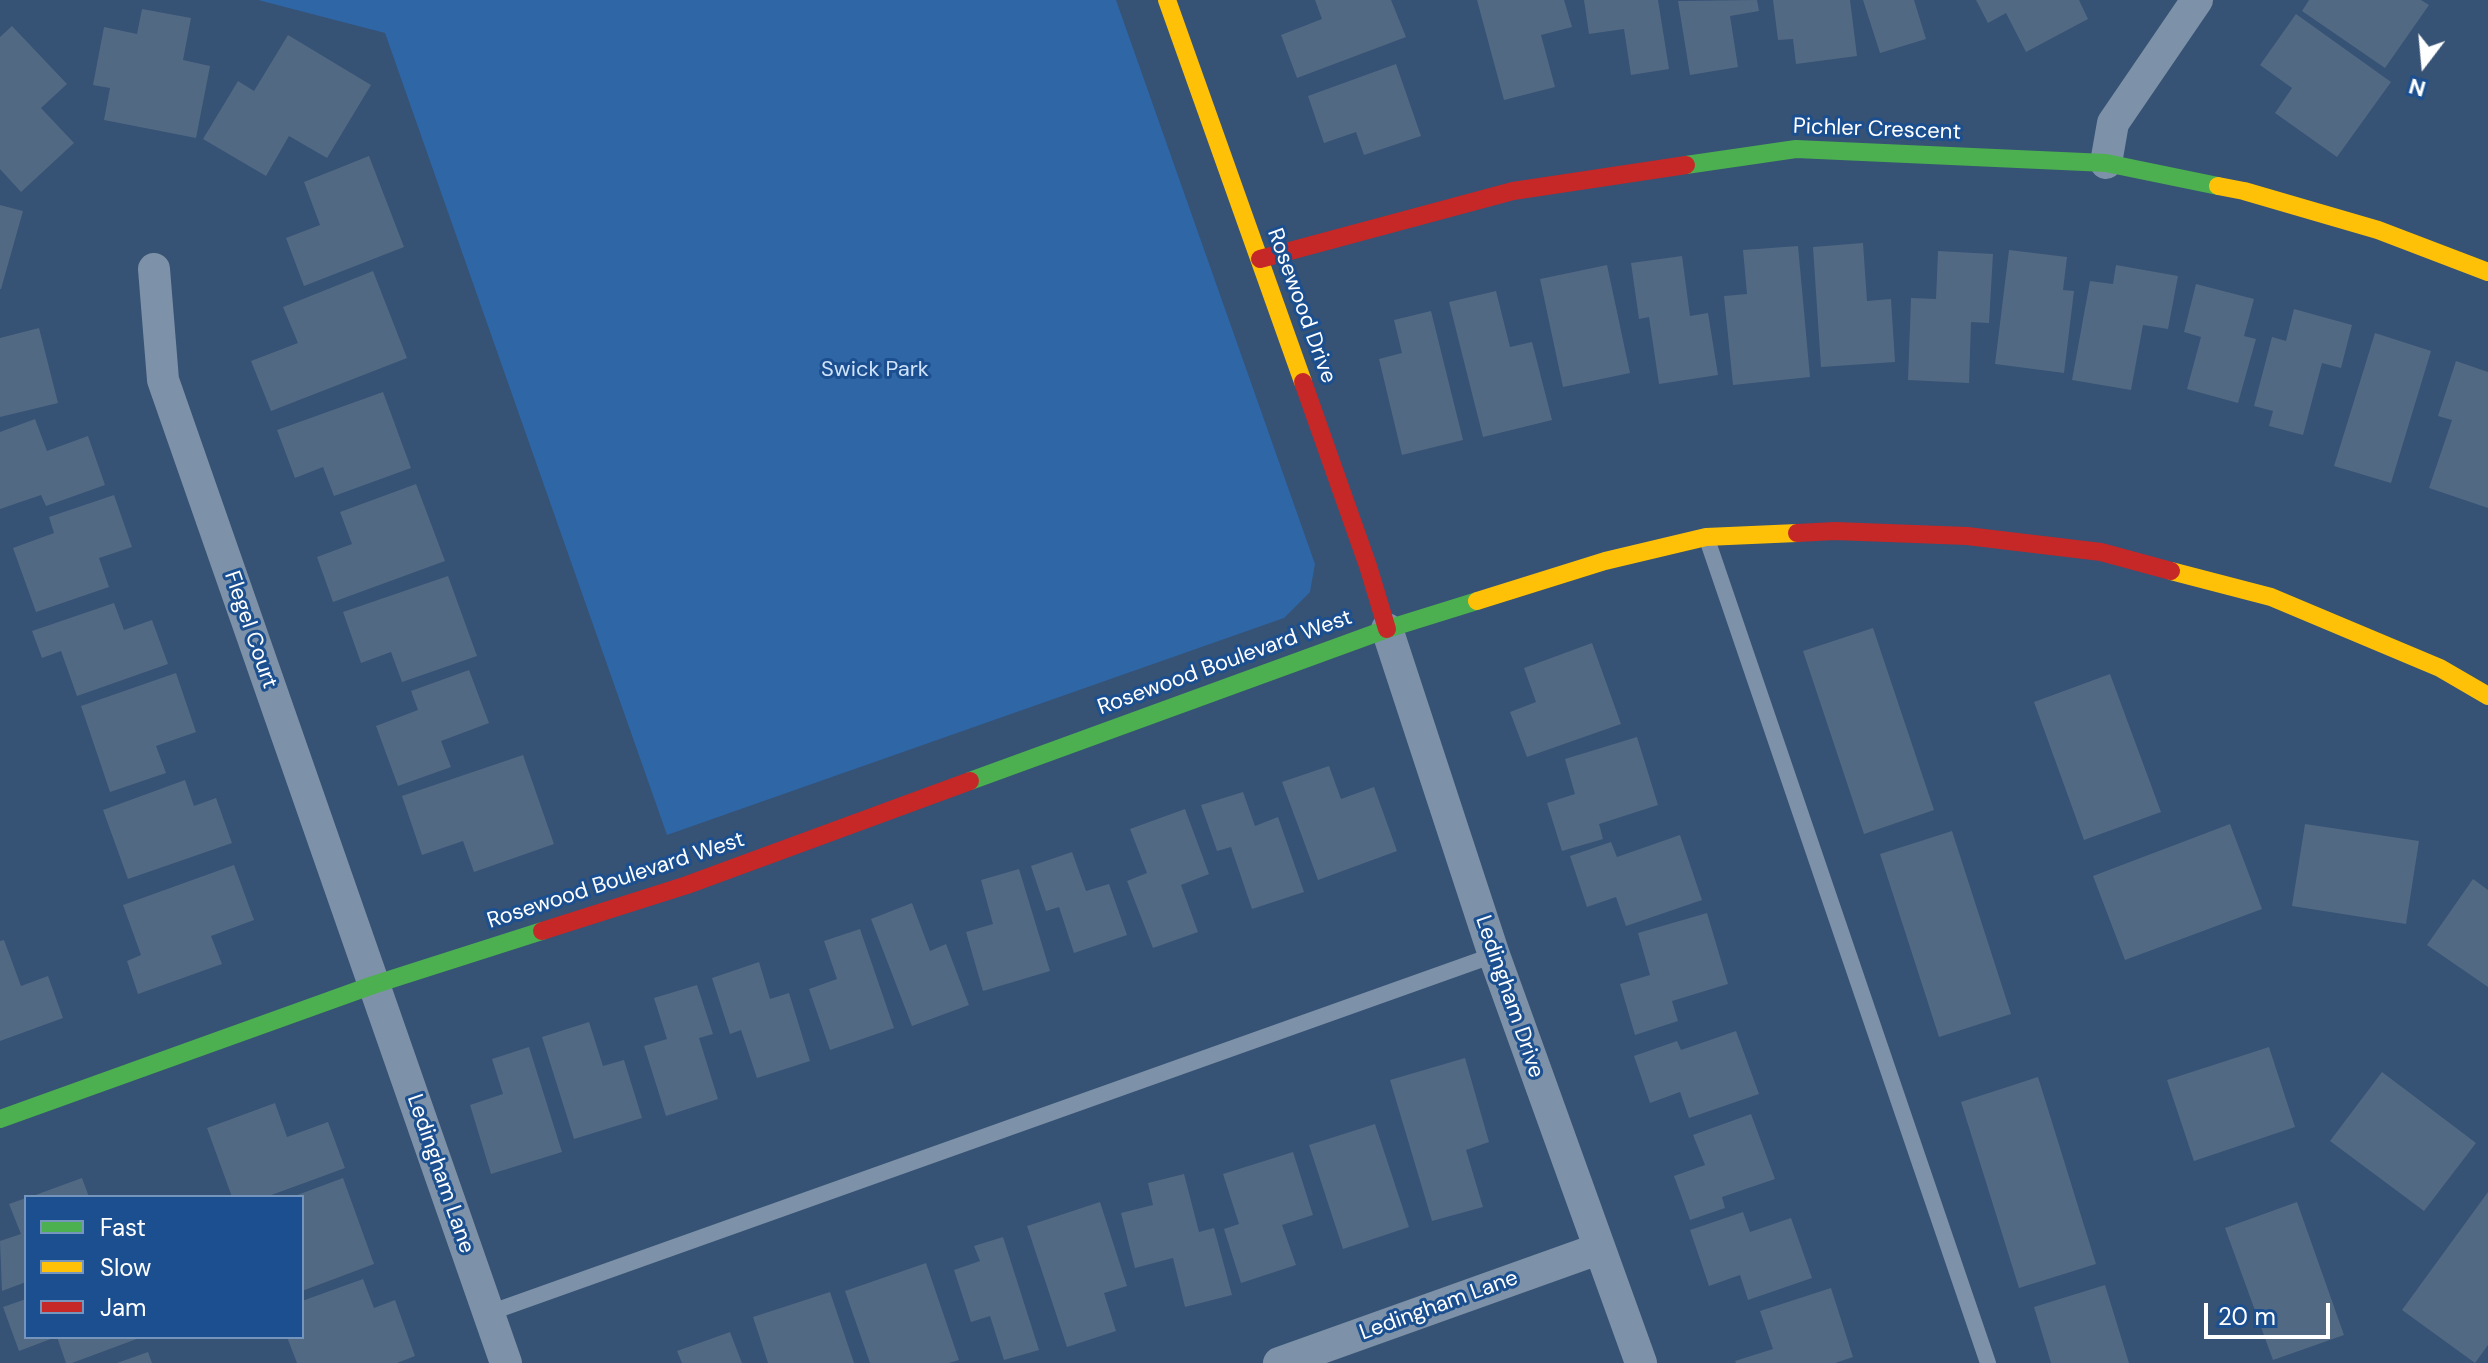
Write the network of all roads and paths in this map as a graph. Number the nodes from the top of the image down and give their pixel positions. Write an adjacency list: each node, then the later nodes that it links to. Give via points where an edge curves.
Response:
1 (1167, 0): 4 (street, Rosewood Drive)
2 (2197, 0): 3 (street, via 2113,123)
3 (2106, 163): 4 (street, Pichler Crescent, via 1796,149 1513,191); 6 (street, Pichler Crescent, via 2259,195 2378,230)
4 (1260, 259): 8 (street, Rosewood Drive)
5 (154, 269): 11 (street, Flegel Court, via 163,380)
6 (2488, 272)
7 (1706, 537): 8 (street, Rosewood Boulevard West, via 1605,561); 9 (street, Rosewood Boulevard West, via 1835,531 1953,535 2101,552 2271,597 2440,668); 18 (lane)
8 (1387, 629): 10 (street, Ledingham Drive); 11 (street, Rosewood Boulevard West, via 687,885)
9 (2488, 696)
10 (1494, 955): 13 (street, Ledingham Drive); 14 (lane)
11 (373, 985): 12 (street, Rosewood Boulevard West); 14 (street, Ledingham Lane)
12 (0, 1119)
13 (1598, 1249): 16 (street, Ledingham Lane); 17 (street, Ledingham Drive)
14 (489, 1313): 15 (street, Ledingham Lane)
15 (506, 1363)
16 (1279, 1363)
17 (1641, 1363)
18 (1988, 1363)

